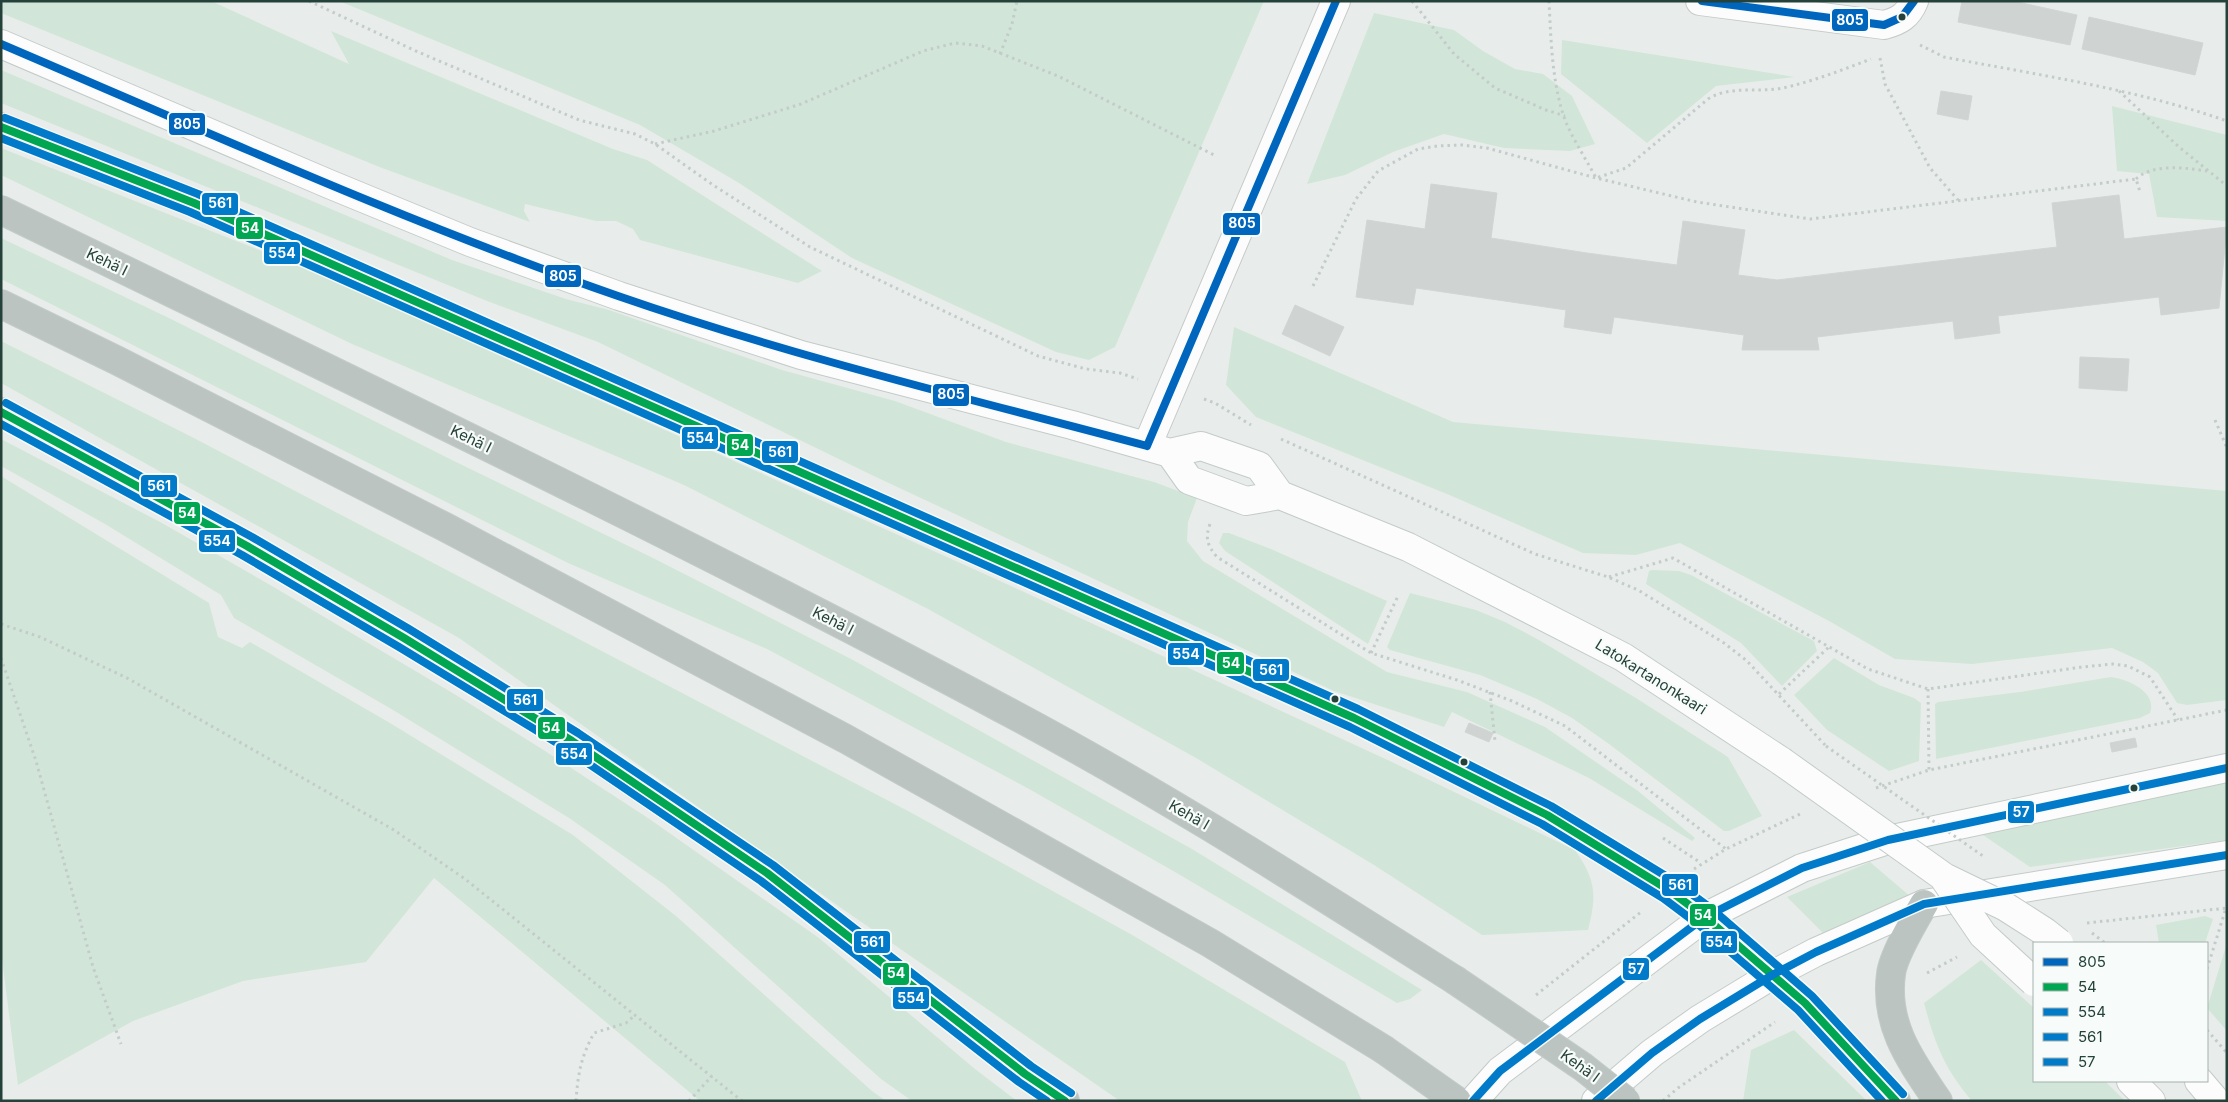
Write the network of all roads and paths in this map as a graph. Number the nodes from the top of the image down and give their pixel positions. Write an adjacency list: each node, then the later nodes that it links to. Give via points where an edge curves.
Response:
1 (309, 1): 15 (path, via 418,52 578,120 635,134)
2 (1017, 1): 10 (path)
3 (1336, 1): 33 (street)
4 (1412, 1): 12 (path, via 1454,54 1494,88)
5 (1549, 1): 12 (path, via 1552,48)
6 (1700, 1): 7 (street, via 1884,25 1898,21 1908,13)
7 (1914, 1)
8 (1917, 42): 11 (path, via 1944,58)
9 (1, 44): 33 (street, via 470,242 619,296 801,355)
10 (1000, 54): 15 (path, via 982,46 954,43 923,51 801,104 714,131); 16 (path, via 1058,76)
11 (2118, 91): 13 (path, via 2188,107); 17 (path)
12 (1565, 116): 18 (path)
13 (2227, 121)
14 (1, 126): 59 (highway, via 194,203 1354,718 1547,815 1669,890)
15 (655, 144): 26 (path, via 810,248 1038,356 1086,369)
16 (1214, 155)
17 (2208, 171): 19 (path, via 2179,168 2143,172); 20 (path)
18 (1596, 178): 22 (path, via 1697,202 1810,219); 22 (path, via 1626,168 1719,92 1781,88 1880,58 1885,84 1930,168); 24 (path, via 1487,148 1462,145 1418,150 1378,172 1356,199)
19 (2136, 179): 21 (path); 22 (path)
20 (2227, 186)
21 (2140, 192)
22 (1958, 200)
23 (1, 210): 81 (highway, Kehä I, bridge, via 530,468 1004,709 1215,829 1455,980)
24 (1313, 286)
25 (1, 304): 78 (highway, bridge, via 445,527 846,739 1210,944 1383,1049)
26 (1120, 373)
27 (1215, 403): 30 (path)
28 (1, 412): 77 (highway, via 246,546 572,741 766,873 1025,1074)
29 (2216, 420): 32 (path)
30 (1258, 428)
31 (1276, 436): 36 (path, via 1534,554)
32 (2227, 448)
33 (1158, 450): 34 (street, via 1189,480 1246,501); 34 (street, via 1201,446 1259,466)
34 (1280, 495): 56 (street, Latokartanonkaari, bridge, via 1408,547 1623,657 1781,761)
35 (1211, 520): 40 (path, via 1206,534 1207,545 1217,557)
36 (1608, 577): 39 (path, via 1673,558); 44 (path, via 1638,590 1724,643)
37 (1398, 596): 40 (path)
38 (1, 624): 66 (path, via 40,637 127,678 394,830 465,879)
39 (1830, 646): 42 (path, via 1868,668); 44 (path)
40 (1371, 653): 43 (path)
41 (1, 658): 69 (path, via 36,761 93,967)
42 (1928, 689): 46 (path, via 2113,664 2128,666 2150,677); 49 (path)
43 (1490, 692): 47 (path); 53 (path, via 1565,726)
44 (1779, 694): 55 (path, bridge, via 1826,746)
45 (2227, 710): 46 (path)
46 (2178, 720): 49 (path)
47 (1495, 741)
48 (2227, 768): 59 (street, via 1888,840 1802,868)
49 (1929, 770): 50 (path)
50 (1874, 789)
51 (1809, 811): 53 (path)
52 (1663, 838): 53 (path, via 1701,863)
53 (1726, 849)
54 (2227, 855): 57 (street)
55 (1990, 860)
56 (1944, 877): 61 (street, Latokartanonkaari, bridge, via 2006,907); 65 (street, Latokartanonkaari, bridge, via 1983,935)
57 (1924, 904): 64 (street); 84 (highway, via 1891,973 1892,1019 1909,1059)
58 (2226, 908): 63 (path)
59 (1705, 917): 64 (highway); 79 (street, via 1500,1071)
60 (2087, 930): 62 (path, bridge)
61 (2058, 942)
62 (2104, 942)
63 (2208, 967)
64 (1774, 974): 80 (street, via 1700,1018 1652,1053); 83 (highway)
65 (2033, 981)
66 (636, 1015): 71 (path); 74 (path, via 626,1023 594,1033 583,1054)
67 (1778, 1020): 82 (path)
68 (2208, 1031): 70 (path)
69 (121, 1044)
70 (2227, 1053)
71 (712, 1076): 75 (path); 76 (path)
72 (2132, 1082): 85 (street)
73 (2200, 1082): 86 (street)
74 (576, 1101)
75 (690, 1101)
76 (742, 1101)
77 (1065, 1101)
78 (1457, 1101)
79 (1473, 1101)
80 (1596, 1101)
81 (1626, 1101)
82 (1663, 1101)
83 (1896, 1101)
84 (1938, 1101)
85 (2151, 1101)
86 (2216, 1101)

